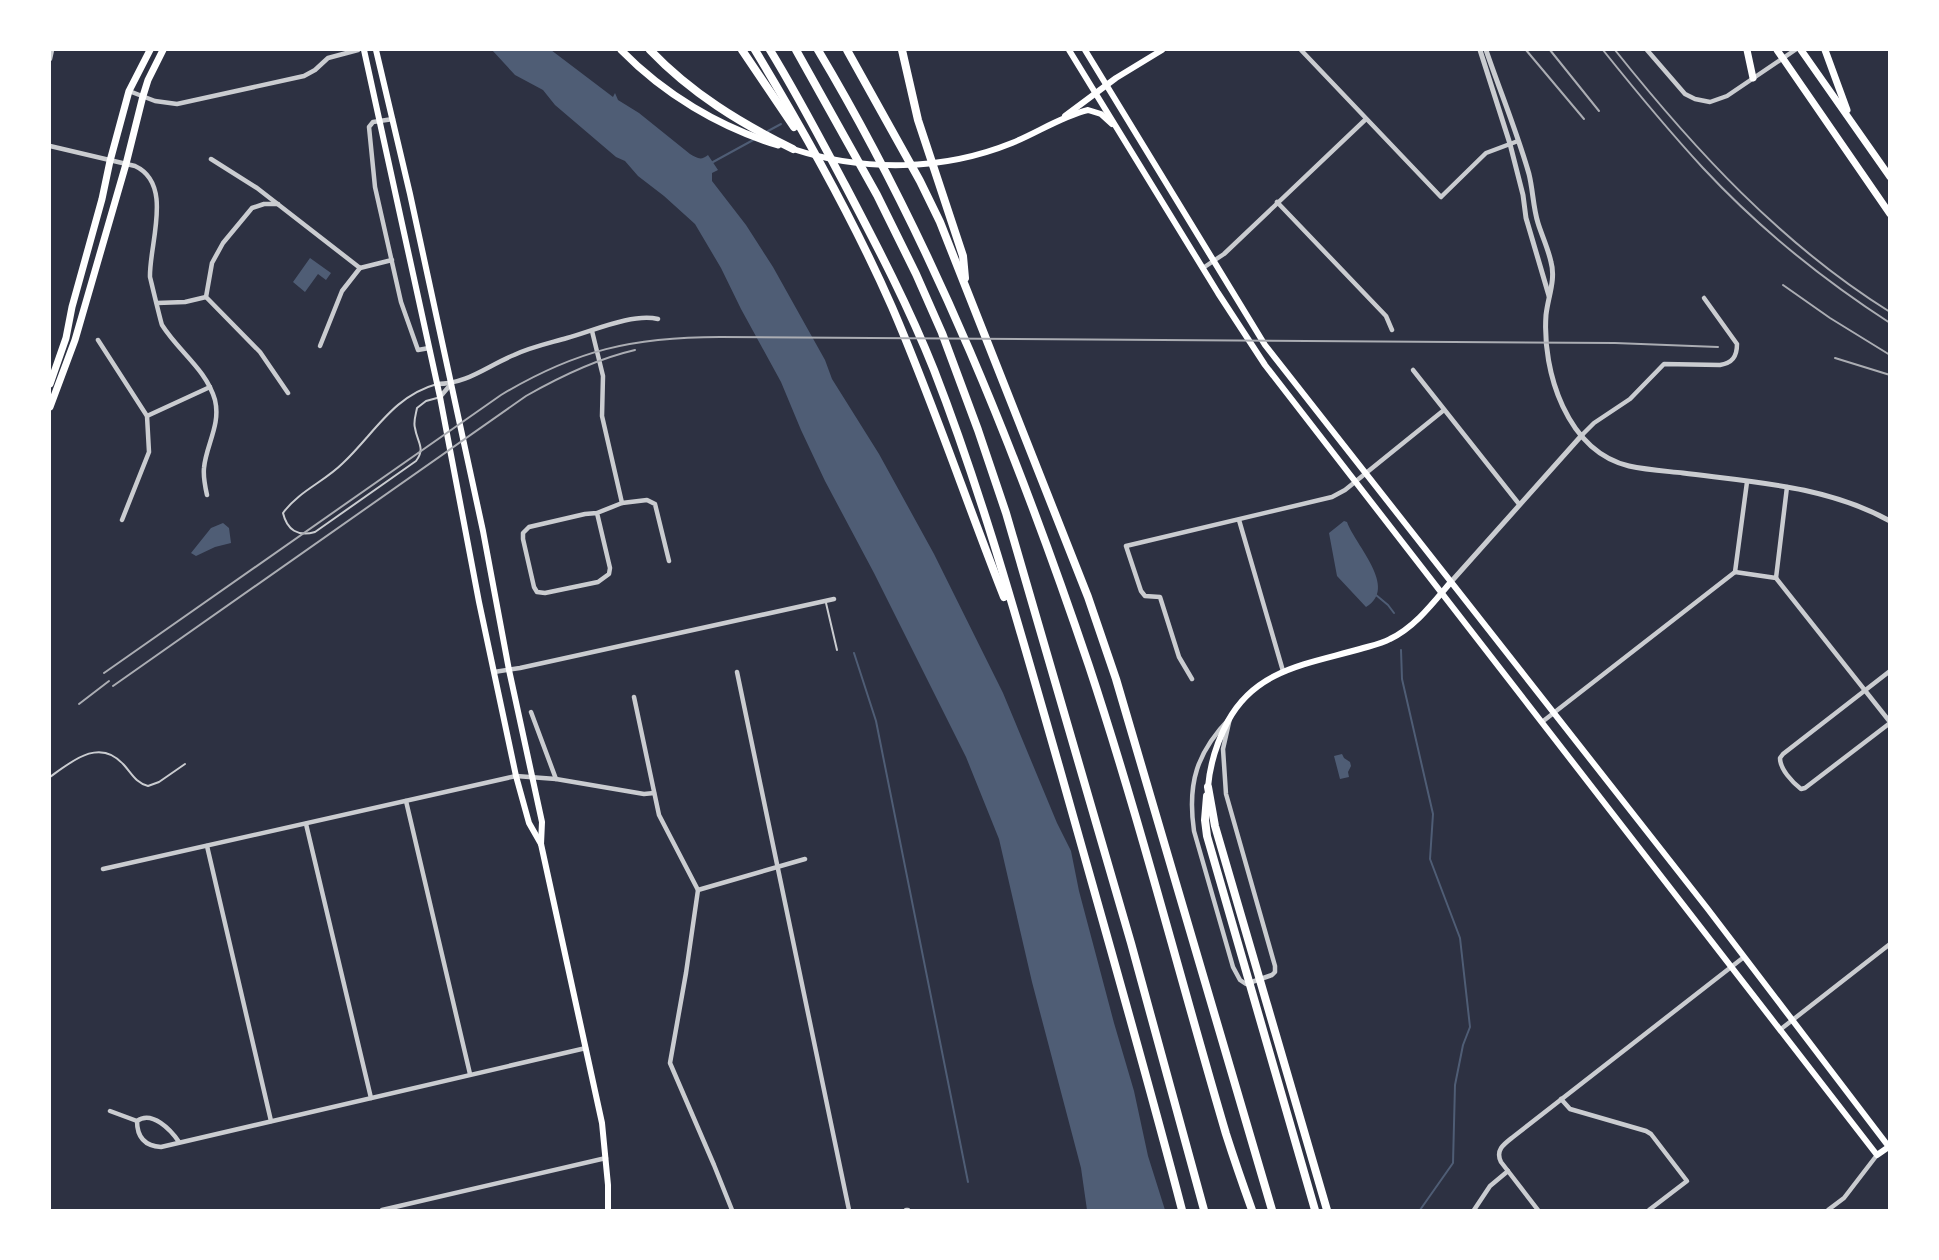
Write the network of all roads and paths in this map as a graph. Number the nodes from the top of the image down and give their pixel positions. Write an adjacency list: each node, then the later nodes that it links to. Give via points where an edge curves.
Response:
1 (52, 50): 30 (street)
2 (150, 50): 34 (main road)
3 (163, 50): 36 (main road)
4 (358, 50): 36 (street, via 328,58 304,76 251,89 177,104)
5 (364, 50): 39 (main road)
6 (376, 50): 37 (main road)
7 (621, 50): 46 (main road, via 648,75 710,117)
8 (650, 50): 46 (highway, via 703,97)
9 (742, 50): 51 (highway)
10 (755, 50): 51 (highway)
11 (770, 50): 99 (highway, via 868,228 932,367 976,486)
12 (796, 50): 153 (highway, via 911,265 942,333 978,430 1006,513 1115,888)
13 (818, 50): 141 (highway, via 881,162 949,301 1032,507 1122,772)
14 (847, 50): 59 (highway, via 920,182)
15 (902, 50): 33 (highway)
16 (909, 50): 33 (highway)
17 (1069, 50): 35 (main road)
18 (1085, 50): 32 (main road)
19 (1162, 50): 32 (main road)
20 (1301, 50): 38 (street)
21 (1480, 50): 44 (street)
22 (1486, 50): 43 (street)
23 (1647, 50): 31 (street, via 1679,89 1695,99 1717,101)
24 (1747, 50): 31 (main road)
25 (1777, 50): 29 (main road)
26 (1795, 50): 29 (street)
27 (1801, 50): 41 (main road)
28 (1825, 50): 41 (main road)
29 (1783, 58): 31 (street); 54 (main road)
30 (50, 59)
31 (1753, 78)
32 (1107, 85): 35 (main road); 56 (main road)
33 (910, 88): 59 (highway, via 963,255)
34 (129, 91): 36 (street); 48 (main road)
35 (1096, 93): 40 (main road); 42 (main road)
36 (143, 96): 49 (main road)
37 (393, 119): 39 (street); 73 (main road)
38 (1366, 119): 44 (street, via 1441,196 1486,153); 52 (street)
39 (378, 121): 55 (street, via 372,122 369,129 375,187); 69 (main road)
40 (1055, 124): 42 (main road, via 1080,112 1095,111); 46 (main road, via 997,149 924,164 872,165)
41 (1854, 126): 50 (main road)
42 (1124, 138): 58 (main road)
43 (1518, 141): 44 (street); 61 (street, via 1533,190 1537,221 1552,264)
44 (1510, 144): 61 (street)
45 (50, 146): 48 (street)
46 (793, 149)
47 (211, 159): 53 (street)
48 (110, 161): 49 (street); 71 (main road, via 66,338)
49 (126, 164): 63 (street, via 143,170 156,193 150,278); 77 (main road, via 75,340)
50 (1890, 177)
51 (829, 180): 99 (highway, via 914,360)
52 (1278, 202): 56 (street); 65 (street, via 1381,310)
53 (278, 204): 57 (street); 60 (street, via 252,208 223,243 212,263)
54 (1890, 214)
55 (392, 260): 57 (street); 69 (street, via 401,302 418,350)
56 (1214, 261): 58 (street); 81 (main road, via 1265,345)
57 (360, 268): 68 (street, via 342,291)
58 (1203, 268): 82 (main road, via 1265,365)
59 (965, 285): 147 (highway, via 1088,597 1116,679)
60 (206, 297): 63 (street); 75 (street, via 260,352)
61 (1549, 297): 80 (street, via 1546,339 1553,383)
62 (1704, 298): 80 (street, via 1737,345 1734,359 1720,365 1664,364 1630,399)
63 (158, 303): 74 (street, via 161,324)
64 (658, 319): 66 (street, via 648,317)
65 (1392, 330)
66 (592, 331): 73 (street, via 516,354); 86 (street, via 603,376 602,416)
67 (98, 340): 79 (street)
68 (320, 346)
69 (429, 348): 72 (main road)
70 (1413, 370): 78 (street)
71 (50, 384)
72 (437, 384): 73 (street); 76 (main road); 76 (lane, via 405,398 342,464 291,502 283,513 290,529 315,532 416,460 422,448 414,427 417,408)
73 (451, 384): 76 (street); 101 (main road)
74 (210, 387): 79 (street); 85 (street, via 217,416 203,469)
75 (288, 393)
76 (440, 398): 104 (main road)
77 (50, 407)
78 (1444, 410): 81 (street); 87 (street)
79 (147, 416): 89 (street, via 149,452)
80 (1582, 435): 83 (street, via 1600,453 1637,468); 87 (street)
81 (1365, 472): 82 (street); 95 (main road)
82 (1355, 481): 90 (street, via 1332,497); 96 (main road)
83 (1747, 482): 84 (street); 93 (street)
84 (1787, 488): 91 (street, via 1844,500); 94 (street)
85 (207, 495)
86 (622, 503): 88 (street); 92 (street, via 647,500 655,504)
87 (1519, 504): 95 (street)
88 (597, 513): 88 (street, via 529,527 523,533 537,591 544,593 598,582 609,574)
89 (122, 520)
90 (1239, 520): 102 (street); 106 (street, via 1126,546 1141,591 1145,596 1161,597 1179,657)
91 (1890, 521)
92 (669, 561)
93 (1735, 572): 94 (street); 110 (street)
94 (1776, 578): 107 (street)
95 (1450, 583): 96 (main road); 110 (main road)
96 (1441, 593): 102 (main road, via 1411,624 1388,640); 112 (main road)
97 (834, 599): 98 (street)
98 (826, 601): 100 (lane); 101 (street)
99 (1025, 649): 152 (highway, via 1122,983)
100 (837, 650)
101 (509, 670): 104 (street); 117 (main road)
102 (1283, 671): 111 (main road, via 1251,691)
103 (1890, 671): 107 (street)
104 (494, 672): 115 (main road)
105 (737, 672): 126 (street)
106 (1192, 679)
107 (1865, 690): 113 (street); 113 (street, via 1780,758 1796,785 1805,788)
108 (634, 697): 120 (street)
109 (531, 712): 118 (street)
110 (1553, 714): 112 (street); 130 (main road)
111 (1230, 718): 111 (street, via 1207,744 1201,758 1192,811 1194,831 1233,967 1246,984 1272,975 1275,966 1226,794 1224,749); 119 (main road, via 1214,754)
112 (1542, 722): 131 (main road)
113 (1890, 722)
114 (185, 764): 116 (lane, via 159,783 148,786 136,781 120,760 97,752 76,757)
115 (516, 776): 117 (street); 121 (street); 123 (main road, via 529,824)
116 (50, 777)
117 (531, 778): 118 (street); 123 (main road, via 542,822)
118 (556, 779): 120 (street)
119 (1208, 787): 158 (highway, via 1205,820 1213,856); 159 (highway, via 1213,818)
120 (654, 793): 128 (street, via 659,814)
121 (406, 801): 122 (street); 135 (street)
122 (306, 824): 124 (street); 136 (street)
123 (540, 844): 134 (main road)
124 (207, 846): 127 (street); 140 (street)
125 (805, 859): 126 (street)
126 (778, 867): 128 (street); 151 (street)
127 (103, 869)
128 (698, 890): 150 (street, via 670,1063)
129 (1890, 944): 132 (street)
130 (1744, 957): 131 (street); 132 (main road)
131 (1733, 966): 133 (main road); 137 (street)
132 (1792, 1020): 133 (street); 143 (main road)
133 (1781, 1029): 144 (main road)
134 (586, 1048): 135 (street); 145 (main road)
135 (470, 1074): 136 (street)
136 (370, 1098): 140 (street)
137 (1561, 1099): 146 (street, via 1500,1149 1499,1158); 162 (street, via 1570,1110 1651,1134 1687,1181)
138 (110, 1112): 139 (street)
139 (137, 1121): 142 (street, via 148,1118 159,1122); 142 (street, via 140,1136 148,1144 161,1147)
140 (271, 1121): 142 (street)
141 (1227, 1137): 154 (highway); 155 (highway)
142 (179, 1142)
143 (1889, 1146): 144 (main road)
144 (1877, 1155): 163 (street, via 1844,1198)
145 (606, 1158): 148 (street); 149 (main road)
146 (1508, 1172): 160 (street, via 1490,1186); 161 (street)
147 (1262, 1173): 156 (highway); 157 (highway)
148 (382, 1210)
149 (608, 1210)
150 (732, 1210)
151 (849, 1210)
152 (1182, 1210)
153 (1204, 1210)
154 (1246, 1210)
155 (1252, 1210)
156 (1272, 1210)
157 (1277, 1210)
158 (1315, 1210)
159 (1327, 1210)
160 (1474, 1210)
161 (1538, 1210)
162 (1649, 1210)
163 (1828, 1210)

